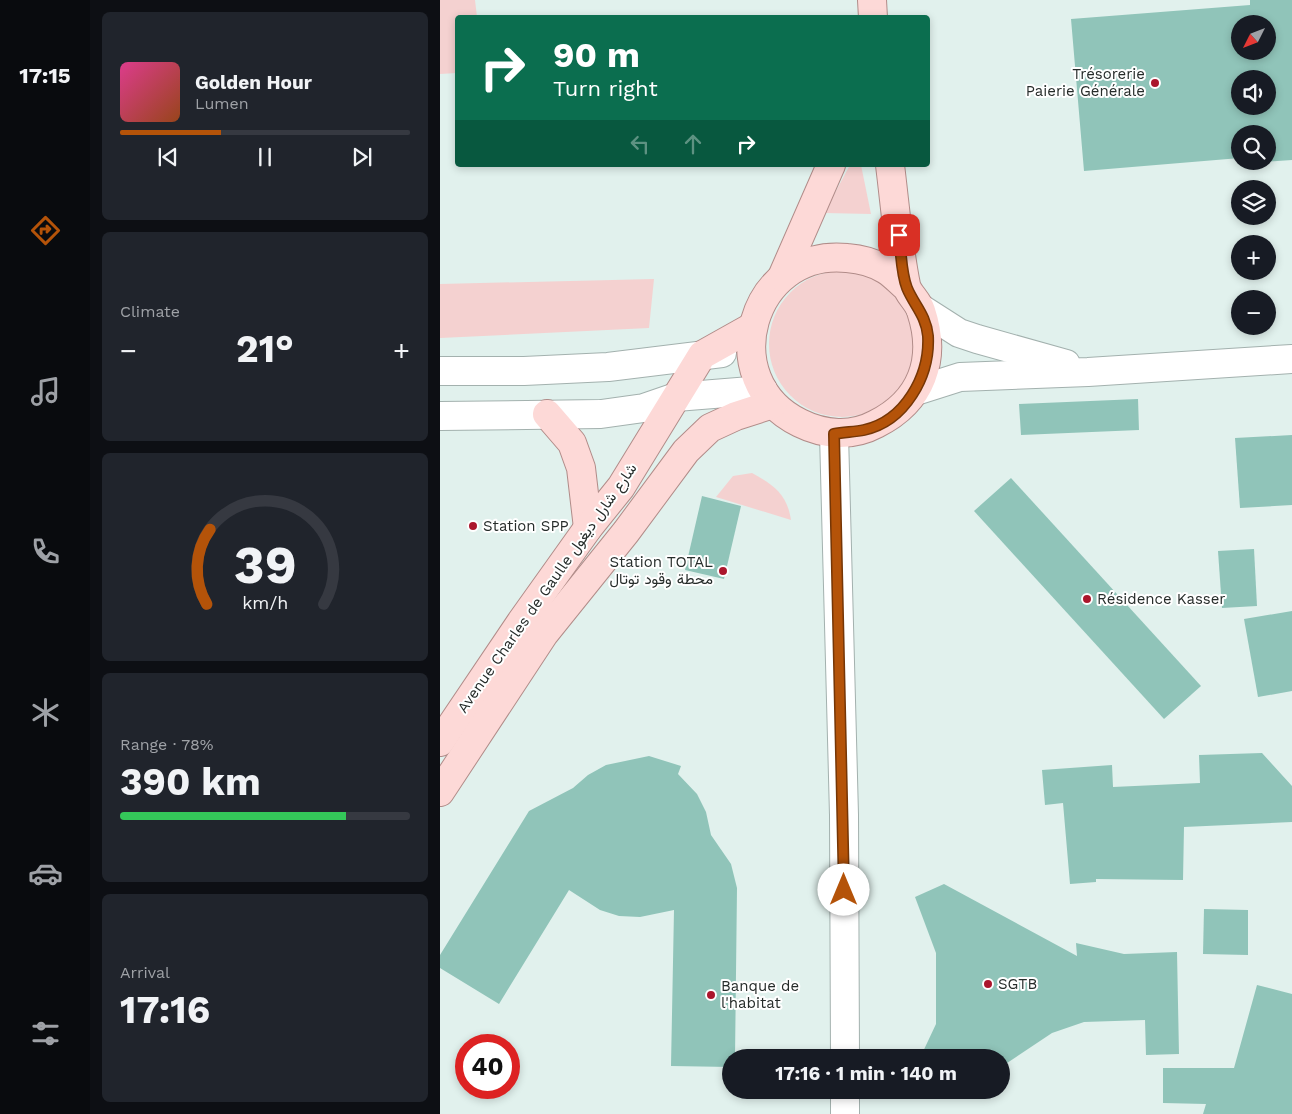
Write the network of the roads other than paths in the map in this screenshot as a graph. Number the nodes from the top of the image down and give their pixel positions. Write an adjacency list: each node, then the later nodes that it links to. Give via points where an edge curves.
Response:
1 (872, 0): 2 (main road)
2 (873, 15)
3 (830, 167): 5 (main road)
4 (890, 167): 6 (main road)
5 (782, 277): 6 (main road, via 806,262 833,256 860,259 886,270); 7 (main road, via 763,299)
6 (913, 298): 11 (main road, via 959,332); 12 (main road, via 928,336 926,364)
7 (751, 338): 8 (main road, Avenue Charles de Gaulle شارع شارل ديغول); 14 (main road, via 754,370)
8 (702, 355): 10 (main road, via 608,367); 13 (main road, Avenue Charles de Gaulle شارع شارل ديغول)
9 (1292, 359): 11 (main road)
10 (440, 371)
11 (1088, 372): 12 (main road, via 960,377)
12 (916, 391): 17 (main road, via 895,415 866,430)
13 (676, 397): 14 (main road); 15 (main road, via 644,408 608,413); 18 (main road, Avenue Charles de Gaulle شارع شارل ديغول, via 621,487)
14 (768, 397): 17 (main road, via 791,419 811,429); 20 (main road, Avenue Charles de Gaulle شارع شارل ديغول, via 710,428 686,451 544,634)
15 (547, 414): 16 (main road); 18 (main road, via 572,443 581,468)
16 (440, 416)
17 (834, 434): 21 (main road, via 844,815)
18 (588, 528): 19 (main road, Avenue Charles de Gaulle شارع شارل ديغول)
19 (440, 742)
20 (440, 792)
21 (845, 1049)
22 (845, 1099): 23 (main road)
23 (846, 1114)

